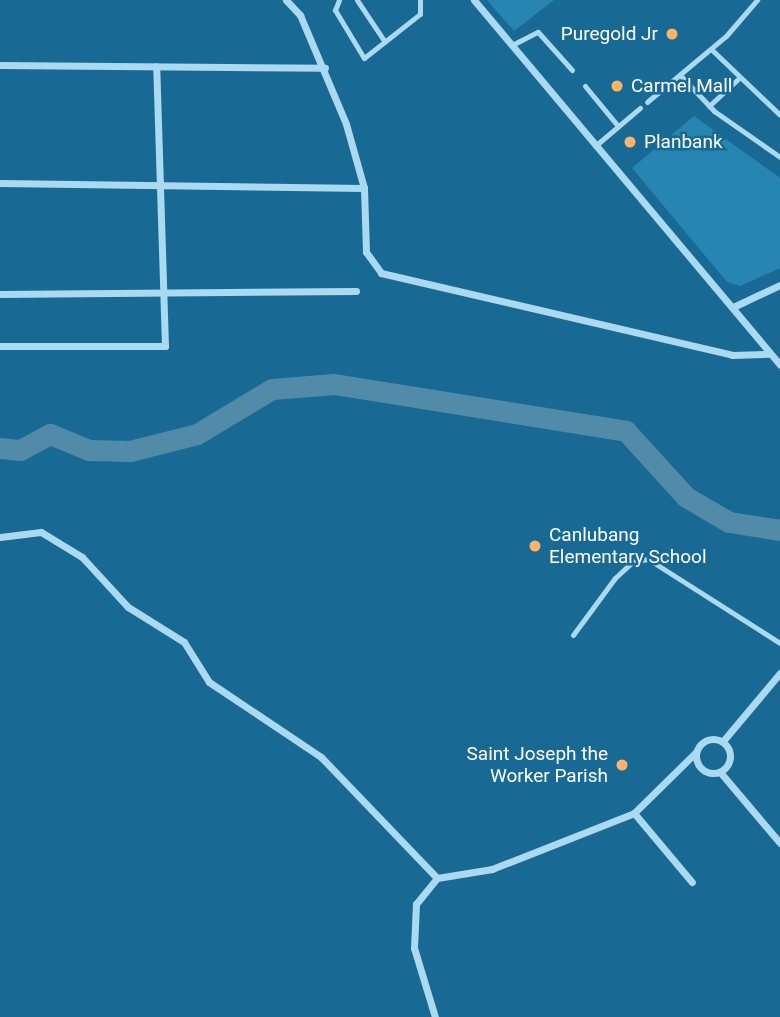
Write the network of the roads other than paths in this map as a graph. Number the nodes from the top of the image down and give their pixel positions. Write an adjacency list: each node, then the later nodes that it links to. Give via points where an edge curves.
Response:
1 (286, 0): 12 (street, via 300,15)
2 (338, 0): 7 (lane, via 335,10 362,57)
3 (357, 0): 7 (lane)
4 (420, 0): 7 (lane, via 422,11)
5 (474, 0): 8 (street)
6 (757, 0): 9 (lane)
7 (385, 42)
8 (512, 45): 13 (lane, via 538,32); 22 (street)
9 (711, 49): 14 (lane); 15 (lane)
10 (0, 65): 11 (street)
11 (156, 66): 12 (street); 25 (street)
12 (325, 68): 26 (street)
13 (572, 71)
14 (680, 75): 17 (lane); 18 (lane)
15 (738, 79): 18 (lane); 20 (lane)
16 (585, 86): 21 (lane)
17 (647, 102)
18 (709, 106): 23 (lane)
19 (640, 108): 21 (lane)
20 (780, 115)
21 (618, 127): 22 (lane)
22 (595, 146): 31 (street)
23 (780, 157)
24 (0, 183): 25 (street)
25 (158, 183): 26 (street); 29 (street)
26 (364, 188): 33 (street, via 366,252 381,273 732,355)
27 (780, 285): 31 (street)
28 (356, 291): 29 (street)
29 (163, 292): 30 (street); 32 (street, via 165,346)
30 (0, 294)
31 (733, 307): 33 (street)
32 (0, 345)
33 (770, 354): 34 (street)
34 (780, 365)
35 (0, 537): 44 (street, via 41,532 82,557 128,607 184,642 209,682 321,757)
36 (573, 635): 37 (lane, via 615,578 632,562 648,559)
37 (780, 643)
38 (780, 673): 39 (street)
39 (723, 741): 40 (street, via 712,738); 41 (street, via 729,764)
40 (696, 752): 41 (street, via 698,765); 42 (street)
41 (720, 772): 43 (street)
42 (634, 813): 44 (street, via 492,869); 45 (street)
43 (780, 843)
44 (437, 878): 46 (street, via 416,904 414,948)
45 (692, 882)
46 (435, 1017)

